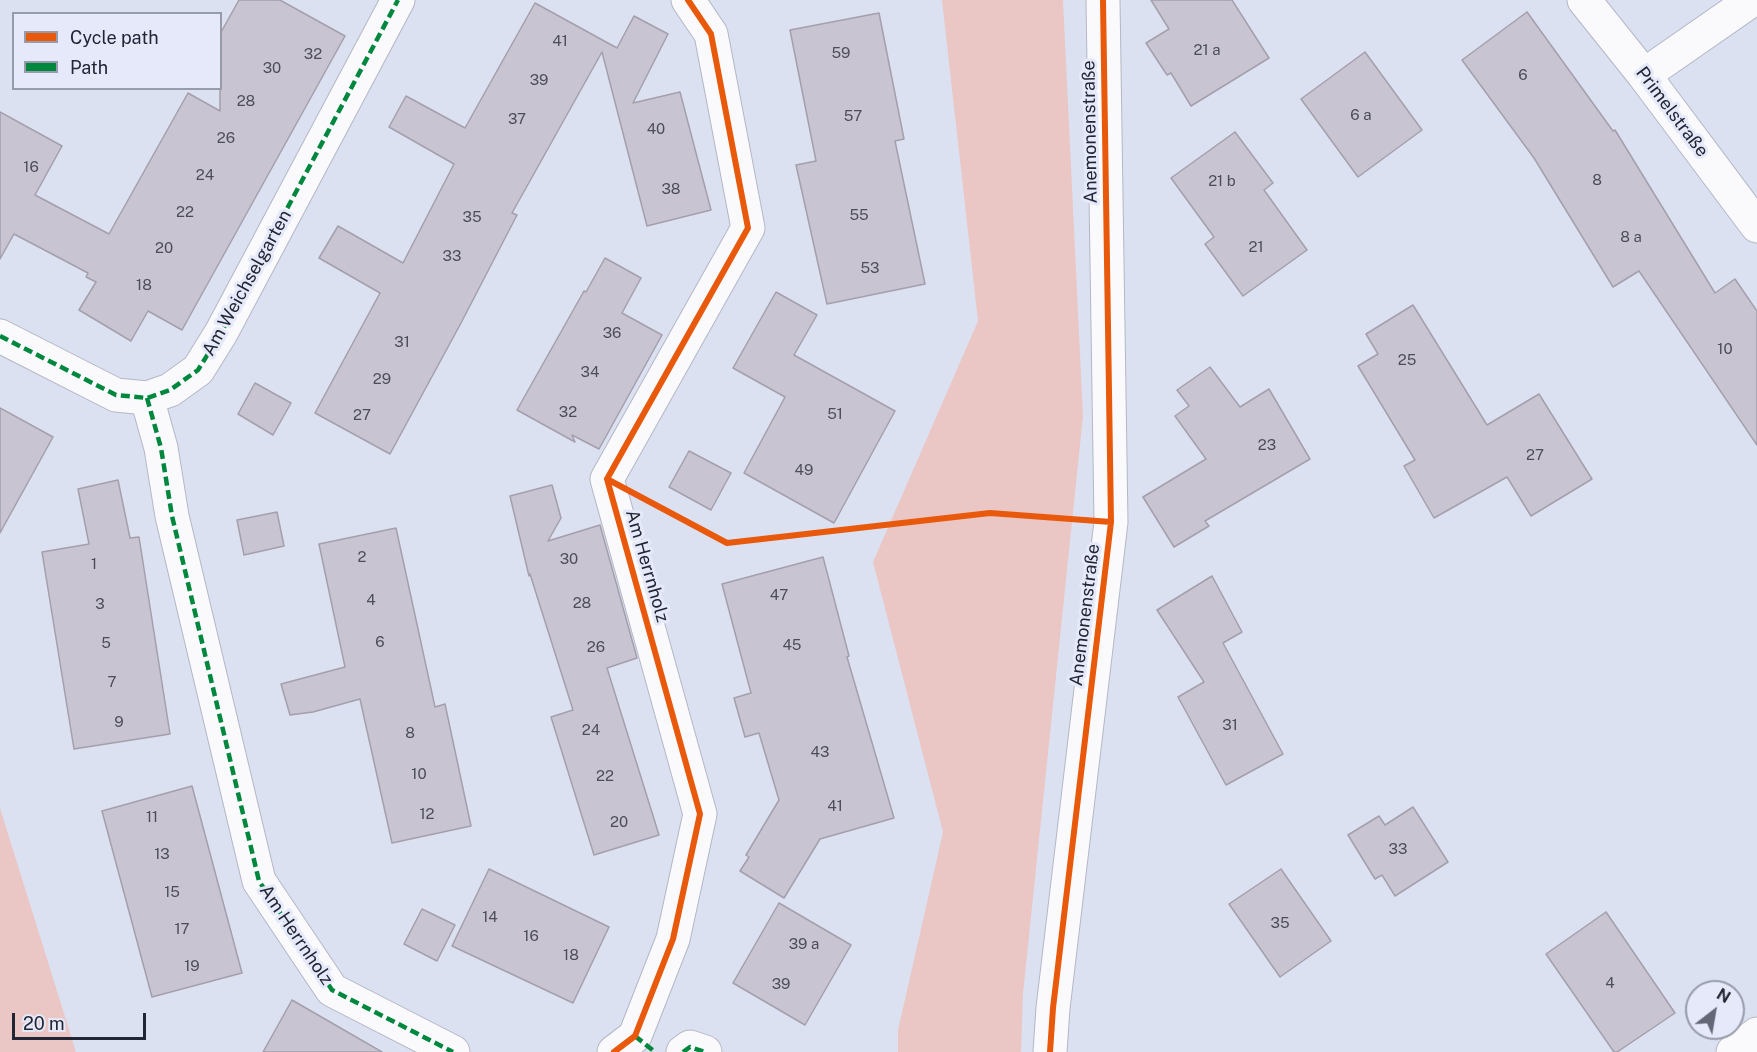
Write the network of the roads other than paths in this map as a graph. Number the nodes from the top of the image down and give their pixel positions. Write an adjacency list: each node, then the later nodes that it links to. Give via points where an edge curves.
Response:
1 (398, 0): 9 (street, Am Weichselgarten, via 198,370 170,390)
2 (688, 0): 11 (street, Am Herrnholz, via 711,33 748,228 607,479 700,814 673,939)
3 (1103, 0): 15 (street, Anemonenstraße, via 1111,522)
4 (1584, 0): 6 (street, Primelstraße)
5 (1752, 0): 6 (street)
6 (1644, 75): 7 (street, Primelstraße)
7 (1757, 226)
8 (0, 336): 9 (street, Am Weichselgarten, via 117,395)
9 (147, 398): 12 (street, Am Herrnholz, via 259,881 332,990)
10 (1757, 1035): 16 (street)
11 (635, 1047)
12 (453, 1052)
13 (683, 1052): 14 (street, via 690,1047)
14 (705, 1052)
15 (1050, 1052)
16 (1733, 1052)

